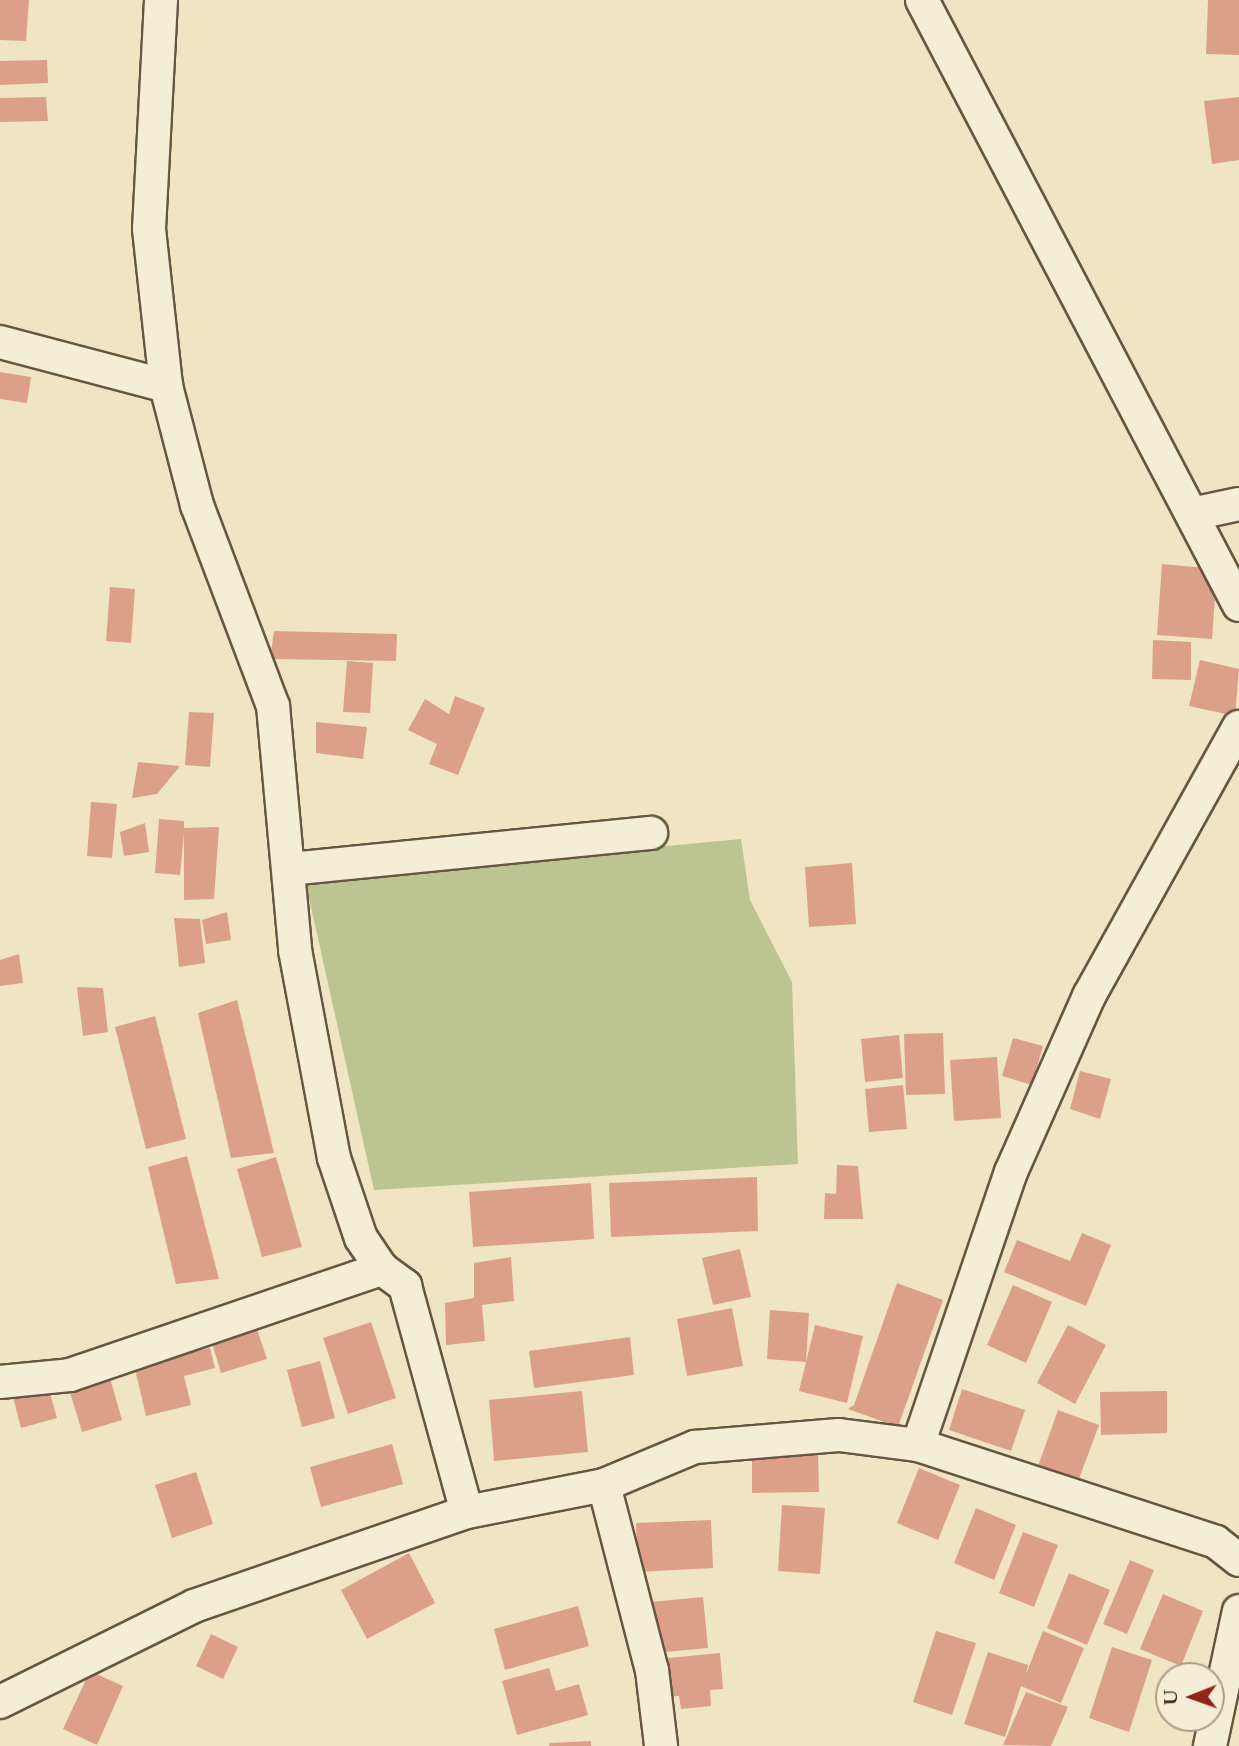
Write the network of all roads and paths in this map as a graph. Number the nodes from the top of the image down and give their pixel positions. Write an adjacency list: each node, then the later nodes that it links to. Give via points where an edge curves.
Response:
1 (161, 0): 4 (street, via 149,229)
2 (922, 0): 6 (street)
3 (0, 342): 4 (street)
4 (166, 386): 10 (street, via 197,505 268,683 277,728)
5 (1239, 504): 6 (street)
6 (1192, 514): 7 (street)
7 (1239, 604)
8 (1239, 727): 13 (street, via 1089,996 1011,1172)
9 (651, 832): 10 (street)
10 (289, 869): 11 (street, via 302,999 334,1158 361,1238)
11 (382, 1269): 12 (street, via 71,1376); 15 (street, via 405,1286)
12 (0, 1382)
13 (918, 1445): 14 (street, via 839,1435 695,1447); 16 (street, via 1216,1542)
14 (604, 1485): 15 (street); 19 (street, via 652,1670)
15 (467, 1512): 18 (street, via 194,1606)
16 (1239, 1560)
17 (1239, 1611): 20 (street)
18 (0, 1701)
19 (661, 1746)
20 (1210, 1746)

